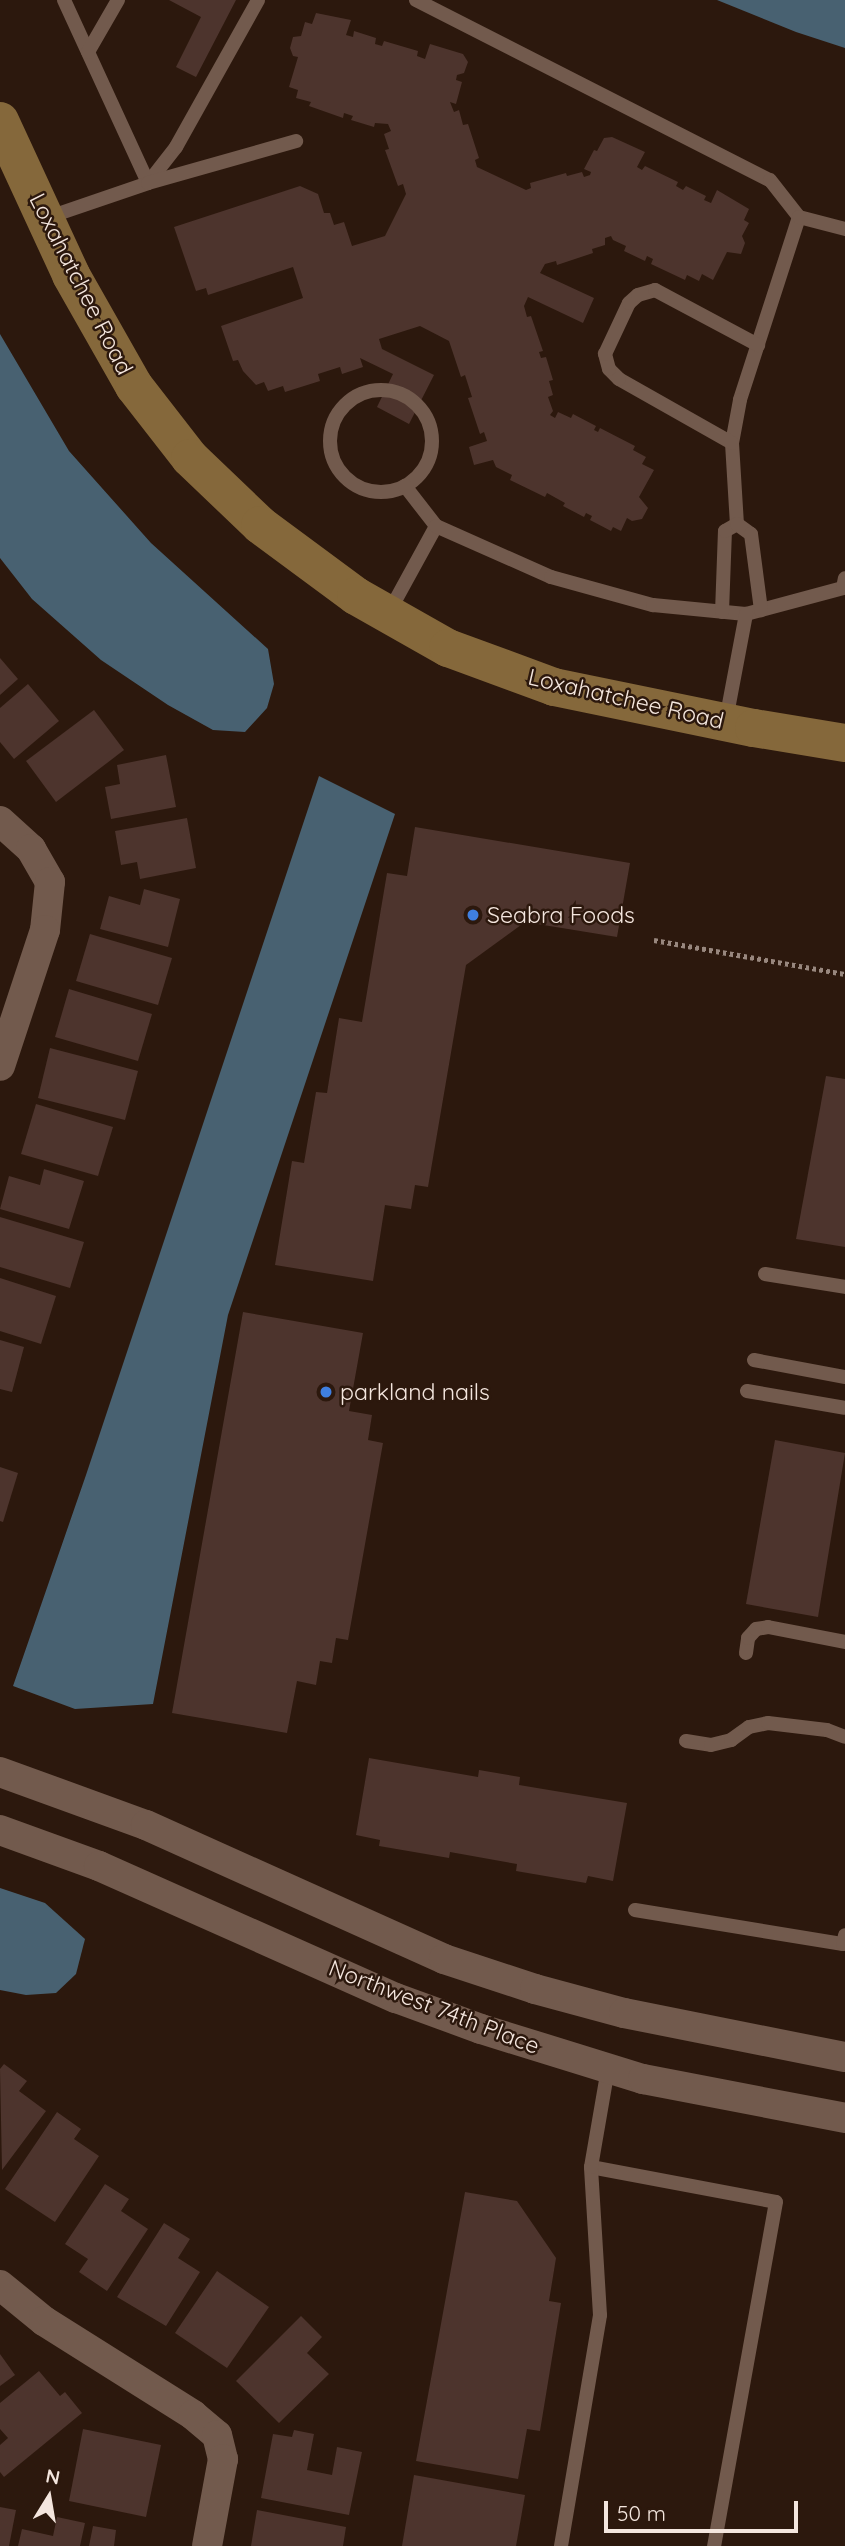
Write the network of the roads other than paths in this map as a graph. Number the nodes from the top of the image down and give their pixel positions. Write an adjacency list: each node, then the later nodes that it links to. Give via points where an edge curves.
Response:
1 (64, 0): 5 (lane)
2 (118, 0): 5 (lane)
3 (258, 0): 8 (lane, via 176,147)
4 (416, 0): 9 (lane, via 770,180)
5 (88, 52): 8 (lane)
6 (0, 121): 10 (main road, Loxahatchee Road)
7 (296, 141): 8 (lane)
8 (148, 183): 10 (lane)
9 (799, 217): 11 (lane); 12 (lane)
10 (45, 218): 20 (main road, Loxahatchee Road, via 71,275 134,386 190,458 260,525)
11 (845, 229)
12 (758, 345): 13 (lane); 13 (lane, via 655,290 629,303 605,354 609,369 619,379)
13 (732, 443): 15 (lane)
14 (405, 486): 14 (lane, via 428,462 431,429 425,414 414,402 383,390 351,400 332,427 330,444 338,467 356,485 372,491); 16 (lane)
15 (737, 524): 18 (lane, via 751,534); 19 (lane, via 725,531)
16 (436, 526): 19 (lane, via 551,577 653,605); 20 (lane)
17 (844, 585): 18 (lane)
18 (761, 610): 21 (lane)
19 (722, 611): 21 (lane)
20 (388, 614): 22 (main road, Loxahatchee Road, via 447,648 554,687)
21 (746, 614): 22 (lane)
22 (725, 722): 23 (main road, Loxahatchee Road)
23 (845, 743)
24 (0, 821): 25 (street, via 32,849 50,882 45,930)
25 (0, 1066)
26 (765, 1274): 27 (lane)
27 (845, 1287)
28 (754, 1360): 29 (lane)
29 (845, 1377)
30 (747, 1391): 31 (lane)
31 (845, 1408)
32 (845, 1642): 33 (lane, via 768,1627 756,1629 748,1638)
33 (746, 1653)
34 (845, 1737): 35 (lane, via 827,1730 768,1723 711,1745)
35 (686, 1741)
36 (0, 1772): 40 (street, via 146,1825 444,1959 624,2012)
37 (0, 1830): 41 (street, Northwest 74th Place, via 99,1866 396,1998)
38 (635, 1910): 39 (lane, via 844,1944)
39 (845, 1935)
40 (845, 2057)
41 (608, 2069): 42 (street, Northwest 74th Place); 43 (lane)
42 (845, 2118)
43 (591, 2167): 46 (lane, via 600,2315); 47 (lane, via 776,2202)
44 (0, 2285): 45 (street, via 44,2321 217,2435 223,2459)
45 (207, 2546)
46 (561, 2546)
47 (713, 2546)

